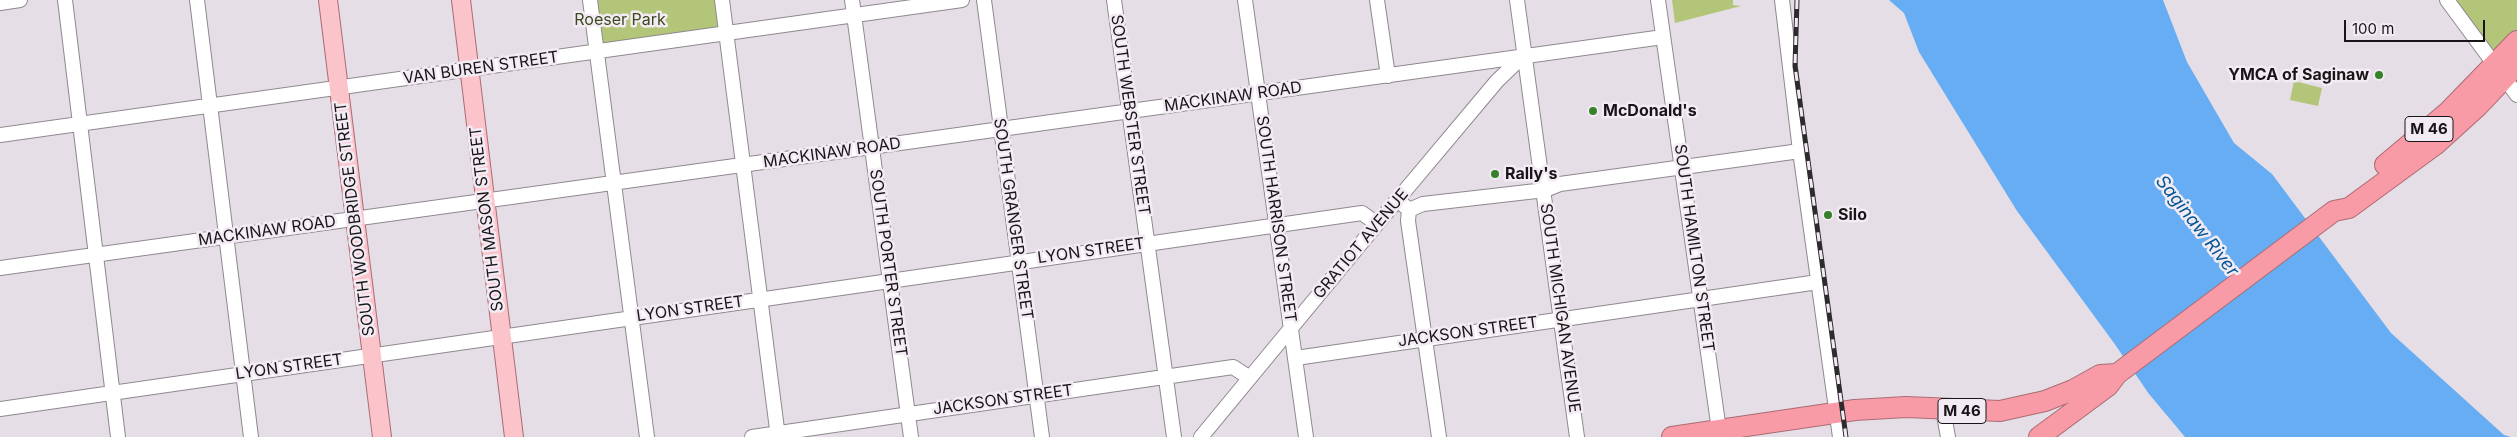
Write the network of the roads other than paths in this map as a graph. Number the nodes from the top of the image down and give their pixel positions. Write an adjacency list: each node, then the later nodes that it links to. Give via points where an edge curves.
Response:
1 (20, 0): 18 (street)
2 (64, 0): 33 (street)
3 (198, 0): 31 (street)
4 (328, 0): 28 (main road, SOUTH WOODBRIDGE STREET)
5 (461, 0): 25 (main road, SOUTH MASON STREET)
6 (590, 0): 23 (street)
7 (722, 0): 20 (street)
8 (852, 0): 19 (street, SOUTH PORTER STREET)
9 (962, 0): 19 (street, VAN BUREN STREET)
10 (984, 0): 34 (street, SOUTH GRANGER STREET)
11 (1114, 0): 32 (street, SOUTH WEBSTER STREET)
12 (1245, 0): 29 (street, SOUTH HARRISON STREET)
13 (1377, 0): 27 (street)
14 (1517, 0): 24 (street, SOUTH MICHIGAN AVENUE)
15 (1658, 0): 21 (street, SOUTH HAMILTON STREET)
16 (1782, 0): 37 (street)
17 (2447, 0): 26 (street)
18 (0, 3)
19 (854, 15): 20 (street, VAN BUREN STREET); 36 (street, SOUTH PORTER STREET)
20 (726, 33): 23 (street, VAN BUREN STREET); 38 (street)
21 (1663, 37): 24 (street, MACKINAW ROAD); 39 (street, SOUTH HAMILTON STREET)
22 (2517, 41): 26 (highway, M 46)
23 (596, 51): 25 (street, VAN BUREN STREET); 40 (street)
24 (1524, 55): 27 (street, MACKINAW ROAD); 41 (street, SOUTH MICHIGAN AVENUE); 42 (street, GRATIOT AVENUE, via 1497,81)
25 (469, 69): 28 (street, VAN BUREN STREET); 43 (main road, SOUTH MASON STREET)
26 (2506, 70): 30 (street); 65 (highway, M 46, via 2478,106 2435,145 2349,208 2334,211)
27 (1388, 76): 29 (street, MACKINAW ROAD)
28 (339, 88): 31 (street, VAN BUREN STREET); 45 (main road, SOUTH WOODBRIDGE STREET)
29 (1259, 93): 32 (street, MACKINAW ROAD); 47 (street, SOUTH HARRISON STREET)
30 (2517, 95)
31 (209, 106): 33 (street, VAN BUREN STREET); 48 (street)
32 (1129, 111): 34 (street, MACKINAW ROAD); 49 (street, SOUTH WEBSTER STREET)
33 (80, 124): 35 (street, VAN BUREN STREET); 50 (street)
34 (1001, 129): 36 (street, MACKINAW ROAD); 51 (street, SOUTH GRANGER STREET)
35 (0, 135)
36 (872, 147): 38 (street, MACKINAW ROAD); 53 (street, SOUTH PORTER STREET)
37 (1800, 151): 39 (street); 54 (street)
38 (742, 165): 40 (street, MACKINAW ROAD); 56 (street)
39 (1683, 167): 41 (street, via 1560,184); 55 (street, SOUTH HAMILTON STREET)
40 (614, 183): 43 (street, MACKINAW ROAD); 57 (street)
41 (1545, 190): 44 (street, via 1423,204); 58 (street, SOUTH MICHIGAN AVENUE)
42 (1398, 200): 44 (street); 46 (street, GRATIOT AVENUE)
43 (485, 201): 45 (street, MACKINAW ROAD); 60 (main road, SOUTH MASON STREET)
44 (1409, 210): 61 (street)
45 (356, 219): 48 (street, MACKINAW ROAD); 62 (main road, SOUTH WOODBRIDGE STREET)
46 (1377, 224): 47 (street, LYON STREET, via 1362,213); 59 (street, GRATIOT AVENUE)
47 (1276, 225): 49 (street, LYON STREET); 59 (street, SOUTH HARRISON STREET)
48 (226, 237): 50 (street, MACKINAW ROAD); 64 (street)
49 (1147, 243): 51 (street, LYON STREET); 66 (street, SOUTH WEBSTER STREET)
50 (96, 254): 52 (street, MACKINAW ROAD); 68 (street)
51 (1020, 261): 53 (street, LYON STREET); 69 (street, SOUTH GRANGER STREET)
52 (0, 268)
53 (890, 281): 56 (street, LYON STREET); 73 (street, SOUTH PORTER STREET)
54 (1818, 282): 55 (street, JACKSON STREET); 72 (street)
55 (1701, 299): 58 (street, JACKSON STREET); 74 (street, SOUTH HAMILTON STREET)
56 (760, 300): 57 (street, LYON STREET); 75 (street)
57 (632, 318): 60 (street, LYON STREET); 80 (street)
58 (1562, 318): 61 (street, JACKSON STREET); 88 (street, SOUTH MICHIGAN AVENUE)
59 (1290, 329): 63 (street, SOUTH HARRISON STREET); 67 (street, GRATIOT AVENUE)
60 (501, 336): 62 (street, LYON STREET); 79 (main road, SOUTH MASON STREET)
61 (1425, 338): 63 (street, JACKSON STREET); 87 (street)
62 (371, 355): 64 (street, LYON STREET); 78 (main road, SOUTH WOODBRIDGE STREET)
63 (1296, 358): 86 (street, SOUTH HARRISON STREET)
64 (243, 373): 68 (street, LYON STREET); 77 (street)
65 (2117, 374): 71 (highway, M 46, via 2100,375 2073,390 2029,406 2000,411); 92 (highway, M 46, via 2108,386)
66 (1167, 377): 67 (street, JACKSON STREET, via 1233,367); 69 (street, JACKSON STREET); 84 (street, SOUTH WEBSTER STREET)
67 (1250, 378): 85 (street, GRATIOT AVENUE)
68 (113, 392): 70 (street, LYON STREET); 76 (street)
69 (1037, 396): 73 (street, JACKSON STREET); 83 (street, SOUTH GRANGER STREET)
70 (0, 409)
71 (1943, 410): 72 (highway, M 46, via 1899,407); 91 (street)
72 (1836, 412): 74 (highway, M 46); 90 (street)
73 (908, 414): 75 (street, JACKSON STREET); 82 (street, SOUTH PORTER STREET)
74 (1719, 433): 89 (highway, M 46)
75 (778, 435): 81 (street, JACKSON STREET)
76 (118, 437)
77 (251, 437)
78 (382, 437)
79 (514, 437)
80 (647, 437)
81 (752, 437)
82 (911, 437)
83 (1042, 437)
84 (1174, 437)
85 (1201, 437)
86 (1306, 437)
87 (1439, 437)
88 (1577, 437)
89 (1672, 437)
90 (1840, 437)
91 (1948, 437)
92 (2039, 437)

